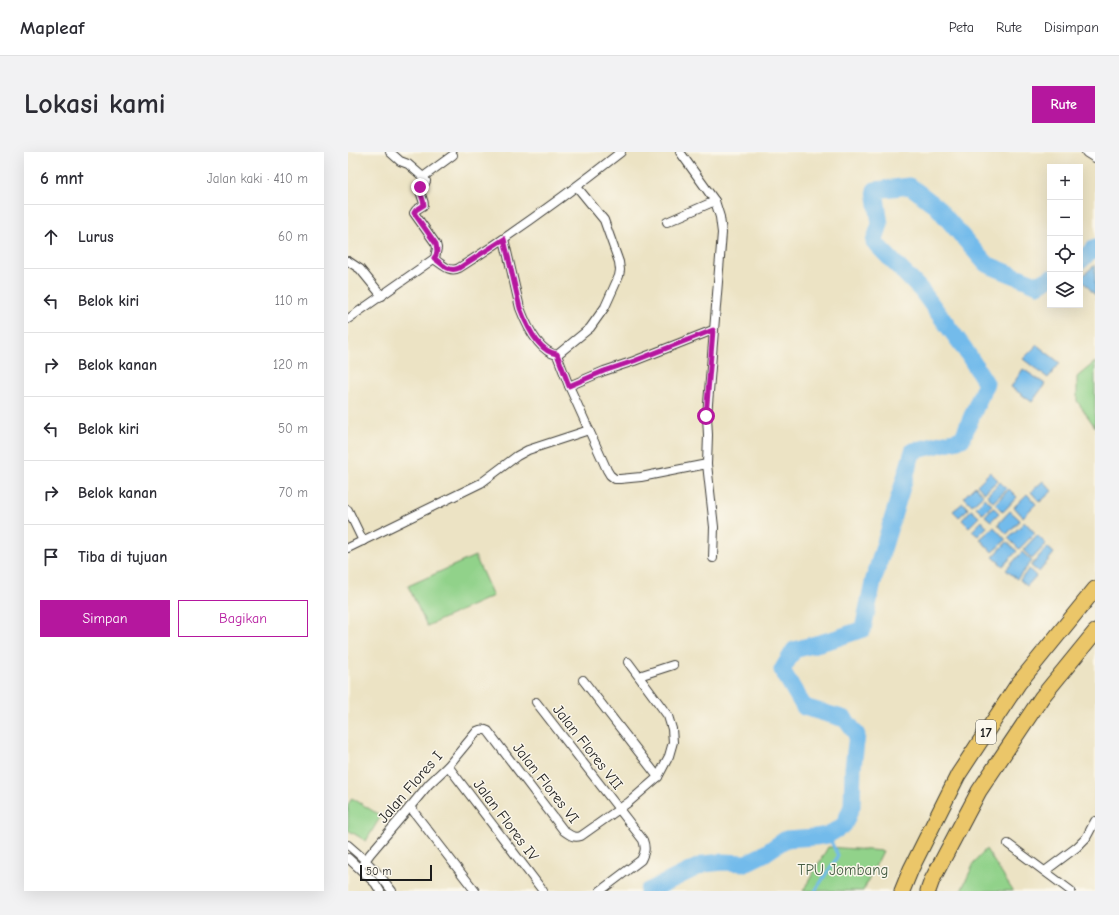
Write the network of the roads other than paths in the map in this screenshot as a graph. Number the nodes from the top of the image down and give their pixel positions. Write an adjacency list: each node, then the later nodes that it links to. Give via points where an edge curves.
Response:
1 (390, 152): 7 (street)
2 (622, 152): 8 (street)
3 (680, 152): 9 (street)
4 (1087, 152): 6 (street)
5 (453, 154): 7 (street)
6 (1095, 157)
7 (423, 177): 12 (street, via 426,181 420,187 420,191 424,205 414,213 436,244 437,253)
8 (577, 187): 11 (street); 17 (street, via 604,220 620,270 605,307 590,328)
9 (715, 201): 10 (street); 16 (street, via 722,233)
10 (667, 222)
11 (504, 239): 12 (street, via 455,270 447,268); 17 (street, via 524,318 543,348)
12 (434, 258): 14 (street)
13 (348, 261): 14 (street, via 360,269)
14 (382, 296): 15 (street)
15 (348, 319)
16 (713, 330): 18 (street); 20 (street, via 706,416)
17 (557, 354): 18 (street)
18 (569, 386): 19 (street)
19 (589, 430): 20 (street, via 607,470 615,479 641,477); 22 (street, via 528,450 481,483)
20 (707, 464): 24 (street, via 714,527)
21 (348, 510): 22 (street)
22 (363, 541): 23 (street)
23 (348, 548)
24 (713, 558)
25 (1095, 589): 49 (highway, 17, via 1018,684 958,775)
26 (1095, 632): 50 (highway, 17, via 1042,697 979,791)
27 (628, 662): 29 (street, Jalan Flores VI)
28 (673, 665): 29 (street)
29 (639, 676): 34 (street, Jalan Flores VI, via 668,716 672,729 673,742 669,756)
30 (583, 680): 34 (street)
31 (536, 702): 36 (street, Jalan Flores VII)
32 (484, 729): 33 (street, Jalan Flores I, via 477,731); 36 (street, Jalan Flores VI, via 564,832 575,837 581,836)
33 (448, 766): 35 (street, Jalan Flores I); 47 (street, Jalan Flores IV)
34 (658, 777): 36 (street, Jalan Flores VI)
35 (410, 807): 41 (street, Jalan Flores I); 46 (street)
36 (619, 809): 48 (street, Jalan Flores VII, via 643,840 645,853 641,860)
37 (1095, 821): 43 (street, via 1086,838)
38 (1008, 844): 43 (street)
39 (348, 845): 41 (street)
40 (348, 858): 42 (street)
41 (366, 860): 42 (street, Jalan Flores I); 45 (street)
42 (360, 868): 44 (street)
43 (1045, 871): 51 (street)
44 (380, 891)
45 (392, 891)
46 (475, 891)
47 (543, 891)
48 (600, 891)
49 (902, 891)
50 (928, 891)
51 (1072, 891)

